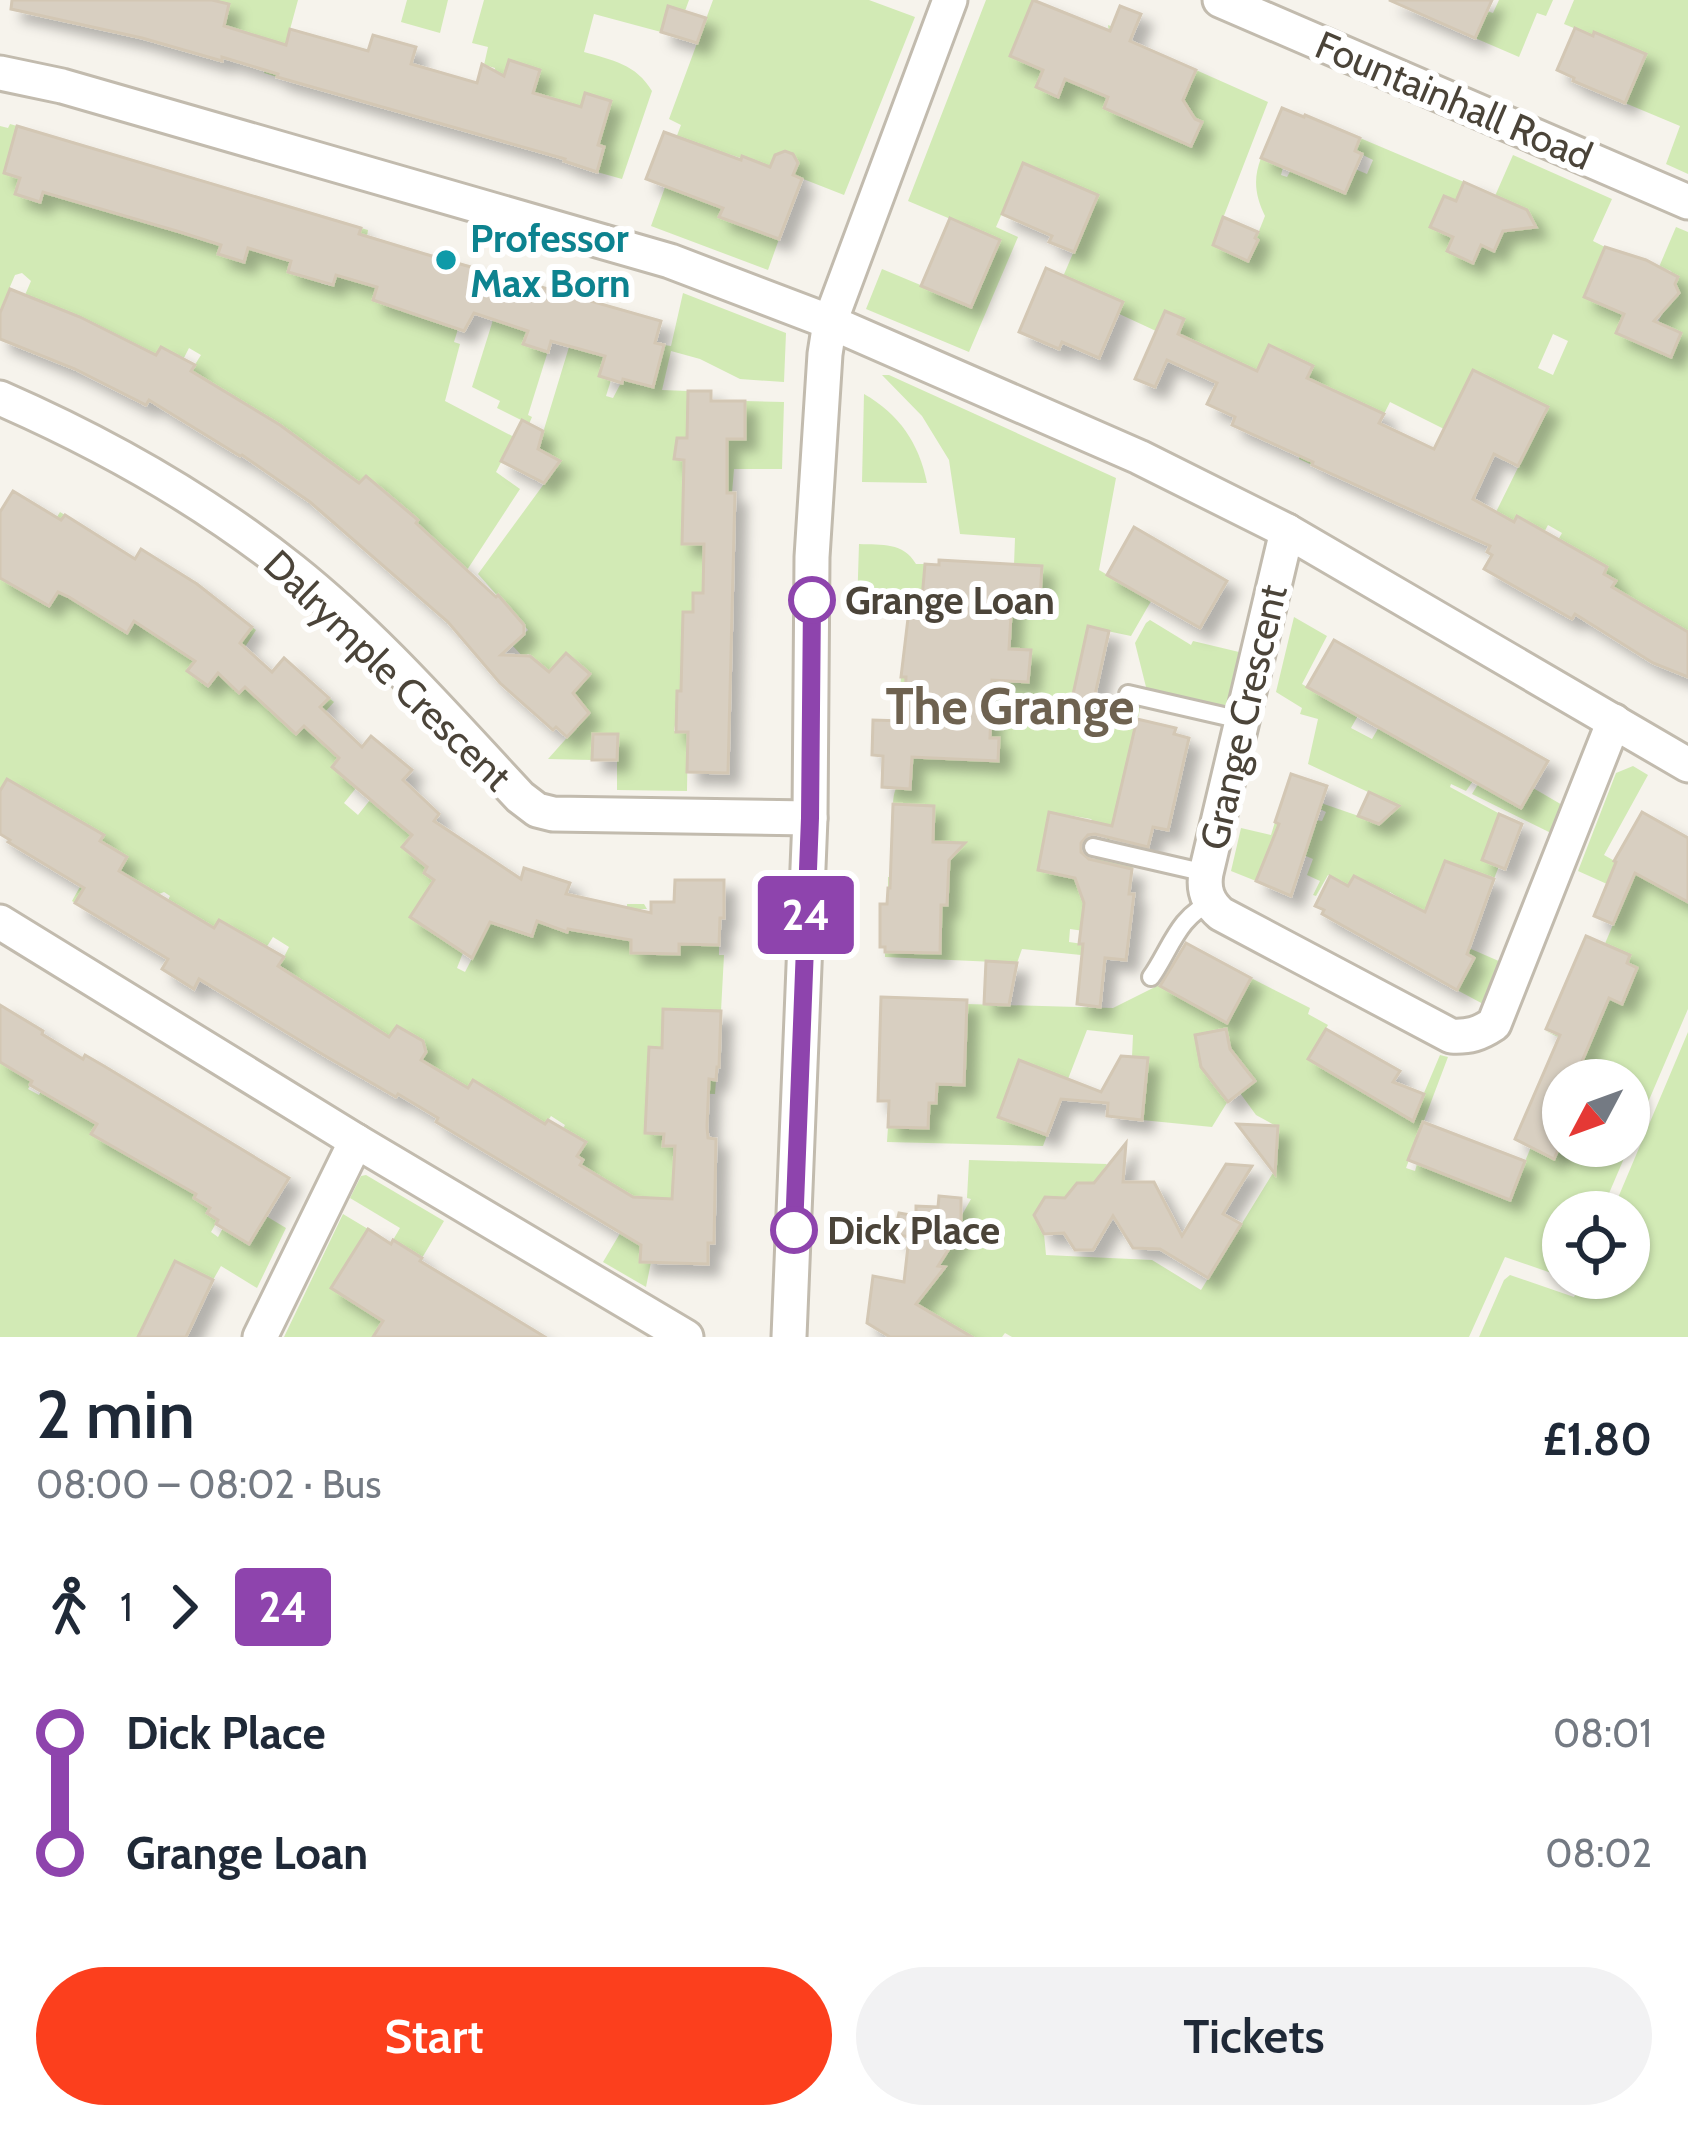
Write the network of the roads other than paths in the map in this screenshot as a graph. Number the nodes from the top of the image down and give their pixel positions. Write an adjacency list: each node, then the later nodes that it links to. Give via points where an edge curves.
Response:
1 (950, 0): 5 (street)
2 (1220, 0): 4 (street, Fountainhall Road)
3 (0, 73): 5 (street, via 670,261)
4 (1688, 202)
5 (830, 322): 7 (street, via 1118,447); 12 (street, via 812,556)
6 (0, 398): 12 (street, Dalrymple Crescent, via 147,473 279,560 537,810)
7 (1287, 531): 9 (street, Grange Crescent); 10 (street)
8 (1128, 694): 9 (lane)
9 (1241, 720): 14 (street, Grange Crescent)
10 (1614, 721): 11 (street); 14 (street, Grange Crescent, via 1494,1024 1482,1032 1451,1036 1221,914)
11 (1688, 765)
12 (810, 818): 20 (street)
13 (1094, 847): 14 (lane)
14 (1209, 888): 16 (lane)
15 (0, 922): 17 (street)
16 (1151, 977)
17 (356, 1141): 18 (street); 19 (street)
18 (260, 1337)
19 (686, 1337)
20 (789, 1337)

